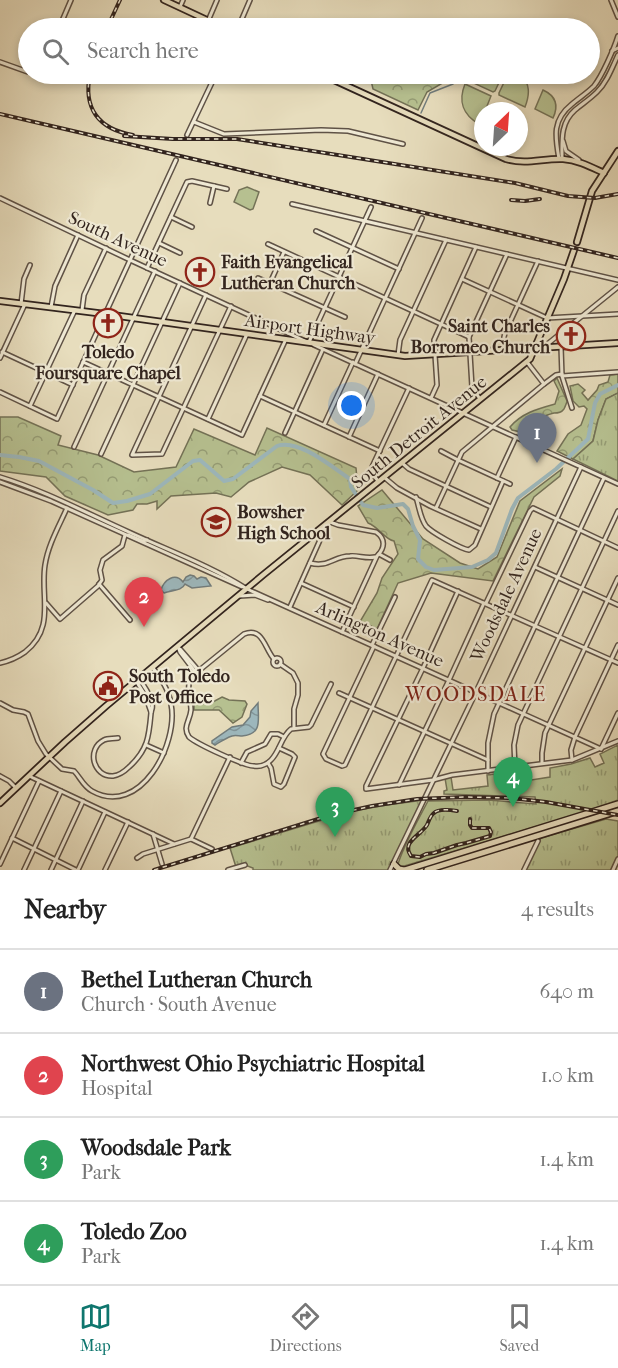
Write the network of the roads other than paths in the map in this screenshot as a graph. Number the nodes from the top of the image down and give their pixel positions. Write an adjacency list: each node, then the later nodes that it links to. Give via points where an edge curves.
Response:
1 (71, 0): 9 (street)
2 (164, 0): 7 (main road)
3 (183, 0): 7 (street)
4 (217, 0): 11 (street)
5 (250, 0): 12 (street)
6 (611, 0): 8 (street)
7 (180, 7): 10 (main road)
8 (618, 17)
9 (63, 18)
10 (202, 18)
11 (209, 18)
12 (242, 18)
13 (618, 36): 15 (street)
14 (618, 48): 15 (street)
15 (612, 51): 19 (street)
16 (618, 55): 24 (street)
17 (0, 62): 18 (street)
18 (18, 68)
19 (604, 69): 20 (street); 24 (street)
20 (600, 76)
21 (211, 84): 27 (street)
22 (343, 84): 34 (main road, via 506,159)
23 (595, 84): 26 (street)
24 (603, 84): 25 (street)
25 (588, 100): 26 (street); 29 (street, via 572,113)
26 (571, 105): 28 (street)
27 (194, 122): 31 (street); 32 (street, via 224,134 348,131)
28 (556, 126): 29 (street); 34 (street)
29 (563, 128): 30 (street)
30 (562, 134): 34 (street); 36 (street, via 566,150)
31 (188, 135)
32 (403, 144)
33 (618, 151): 38 (main road)
34 (560, 159): 36 (main road)
35 (176, 160): 64 (street)
36 (583, 163): 37 (main road)
37 (592, 167): 38 (main road); 39 (main road)
38 (604, 173): 39 (main road)
39 (598, 182): 54 (main road)
40 (214, 186): 41 (street); 43 (street); 46 (street, via 188,181)
41 (227, 189)
42 (0, 198): 52 (street, South Avenue)
43 (210, 203)
44 (292, 204): 48 (street)
45 (371, 207): 48 (street)
46 (171, 217): 49 (street); 55 (street)
47 (422, 218): 51 (street)
48 (365, 221): 51 (street); 57 (street)
49 (192, 227)
50 (316, 231): 57 (street)
51 (415, 232): 53 (street); 69 (street)
52 (78, 235): 59 (street, South Avenue); 85 (street, via 55,286)
53 (446, 240): 58 (street); 89 (street)
54 (577, 242)
55 (159, 243): 62 (street); 67 (street)
56 (268, 244): 61 (street)
57 (353, 247): 69 (street); 71 (street)
58 (476, 247): 63 (street); 73 (street)
59 (106, 248): 64 (street, South Avenue); 88 (street, via 84,295)
60 (574, 250): 68 (main road)
61 (284, 252): 71 (street); 76 (street)
62 (180, 253)
63 (507, 254): 65 (street); 78 (street)
64 (130, 260): 67 (street, South Avenue); 90 (street)
65 (538, 261): 68 (street); 83 (street)
66 (30, 265): 82 (street, via 24,279)
67 (147, 268): 70 (street, South Avenue)
68 (568, 268): 74 (street); 95 (main road)
69 (399, 269): 80 (street)
70 (155, 271): 75 (street, South Avenue); 93 (street)
71 (339, 277): 80 (street); 86 (street)
72 (258, 278): 76 (street)
73 (462, 279): 78 (street); 97 (street)
74 (618, 280)
75 (180, 283): 79 (street, South Avenue); 96 (street)
76 (270, 283): 86 (street)
77 (618, 286): 92 (street)
78 (490, 291): 83 (street); 102 (street)
79 (206, 295): 84 (street, South Avenue); 98 (street)
80 (385, 298): 89 (street); 110 (street)
81 (0, 301): 82 (main road, Airport Highway)
82 (23, 304): 85 (main road, Airport Highway); 112 (street)
83 (518, 304): 95 (street); 111 (street, via 504,337)
84 (231, 306): 99 (street); 104 (street, South Avenue)
85 (51, 308): 87 (main road, Airport Highway)
86 (325, 308): 94 (street); 104 (street)
87 (75, 310): 88 (main road, Airport Highway); 121 (street)
88 (82, 311): 90 (main road, Airport Highway)
89 (413, 311): 97 (street); 115 (street)
90 (105, 314): 93 (main road, Airport Highway); 118 (street)
91 (618, 314): 92 (street)
92 (582, 316): 95 (street); 106 (street)
93 (134, 318): 96 (main road, Airport Highway); 122 (street)
94 (345, 318)
95 (547, 318): 100 (main road)
96 (162, 322): 98 (main road, Airport Highway); 127 (street)
97 (441, 324): 102 (street); 114 (street, via 434,340)
98 (191, 326): 99 (main road, Airport Highway); 130 (street)
99 (220, 330): 101 (main road, Airport Highway); 135 (street)
100 (540, 333): 106 (main road, via 539,342); 108 (main road)
101 (247, 334): 103 (main road, Airport Highway); 139 (street)
102 (469, 337): 113 (street)
103 (286, 339): 104 (main road, Airport Highway); 131 (street)
104 (309, 342): 109 (street, South Avenue); 110 (main road, Airport Highway)
105 (618, 343): 107 (main road, Airport Highway)
106 (545, 347): 107 (main road, Airport Highway); 108 (main road, Airport Highway); 117 (main road, South Detroit Avenue)
107 (561, 347): 124 (street)
108 (534, 348): 111 (main road, Airport Highway); 117 (main road)
109 (323, 349): 119 (street, South Avenue); 137 (street)
110 (361, 350): 115 (main road, Airport Highway); 119 (street)
111 (505, 350): 113 (main road, Airport Highway)
112 (2, 352): 116 (street); 121 (street)
113 (470, 352): 114 (main road, Airport Highway); 133 (street, via 472,387)
114 (435, 354): 115 (main road, Airport Highway); 132 (street, via 437,386)
115 (398, 355)
116 (0, 358)
117 (528, 360): 125 (street); 133 (main road, South Detroit Avenue)
118 (84, 362): 122 (street); 126 (street)
119 (354, 363): 123 (street, South Avenue); 140 (street)
120 (618, 372): 124 (street)
121 (46, 373): 126 (street); 134 (street)
122 (108, 373): 127 (street); 145 (street)
123 (378, 374): 128 (street, South Avenue); 143 (street)
124 (562, 375): 125 (street); 136 (street)
125 (544, 384): 141 (street)
126 (73, 385): 134 (street, via 57,419)
127 (133, 385): 130 (street); 148 (street)
128 (409, 388): 132 (street, South Avenue); 146 (street)
129 (0, 393): 134 (street)
130 (159, 396): 135 (street); 135 (street, via 132,455 162,454)
131 (260, 396): 137 (street); 139 (street, via 242,435)
132 (431, 398): 138 (street, South Avenue)
133 (480, 399): 138 (main road, South Detroit Avenue)
134 (30, 406)
135 (184, 408): 139 (street)
136 (572, 408)
137 (294, 412): 140 (street); 142 (street)
138 (464, 413): 141 (street, South Avenue); 150 (main road, South Detroit Avenue)
139 (208, 419)
140 (324, 425): 143 (street)
141 (493, 426): 144 (street, South Avenue); 149 (street)
142 (285, 433)
143 (349, 437): 146 (street)
144 (516, 437): 151 (street, South Avenue); 154 (street)
145 (74, 447)
146 (380, 451): 158 (street, via 372,471)
147 (441, 451): 149 (street)
148 (101, 454)
149 (458, 460): 154 (street); 161 (street)
150 (402, 463): 153 (main road, South Detroit Avenue); 161 (street)
151 (579, 466): 155 (street, South Avenue); 168 (street, Woodsdale Avenue)
152 (0, 477): 163 (street, Arlington Avenue)
153 (384, 478): 158 (main road, South Detroit Avenue); 162 (street)
154 (497, 478): 156 (street)
155 (604, 478): 160 (street, South Avenue); 172 (street)
156 (503, 481): 159 (street); 164 (street)
157 (0, 482): 166 (street, Arlington Avenue)
158 (379, 482): 170 (main road, South Detroit Avenue)
159 (510, 484)
160 (618, 484)
161 (446, 486): 164 (street); 165 (street)
162 (416, 498): 165 (street); 171 (street, via 427,528 462,549 469,550 475,545)
163 (69, 504): 166 (street); 175 (street, Arlington Avenue)
164 (491, 507): 171 (street)
165 (436, 508): 171 (street)
166 (67, 509): 169 (street, Arlington Avenue); 194 (street, via 48,552)
167 (618, 511): 176 (street)
168 (557, 519): 172 (street); 181 (street, Woodsdale Avenue); 195 (street, via 533,508 530,511)
169 (93, 520): 174 (street, Arlington Avenue); 175 (street)
170 (330, 522): 173 (main road, South Detroit Avenue); 178 (street, via 378,533 384,546)
171 (482, 529)
172 (580, 530): 176 (street); 182 (street)
173 (317, 533): 180 (street, via 320,540); 187 (main road, South Detroit Avenue)
174 (125, 535): 185 (street, via 122,546 103,560); 186 (street, Arlington Avenue)
175 (147, 540): 187 (street, Arlington Avenue)
176 (604, 541): 177 (street); 188 (street)
177 (618, 548)
178 (378, 555): 179 (street); 180 (street); 197 (street)
179 (390, 560)
180 (310, 563): 184 (street)
181 (534, 567): 182 (street); 199 (street, Woodsdale Avenue)
182 (558, 578): 188 (street); 201 (street)
183 (618, 578): 193 (street)
184 (301, 583): 197 (street); 198 (street)
185 (99, 584): 194 (street, via 60,619); 200 (street)
186 (233, 584): 187 (street, Arlington Avenue); 190 (street, via 238,590)
187 (247, 589): 190 (main road, South Detroit Avenue); 192 (street, Arlington Avenue)
188 (582, 589): 193 (street); 203 (street)
189 (458, 591): 195 (street); 208 (street, via 432,580); 213 (street)
190 (237, 597): 192 (street, via 255,595); 206 (main road, South Detroit Avenue)
191 (395, 597): 205 (street)
192 (273, 600): 198 (street, Arlington Avenue)
193 (607, 600): 196 (street); 207 (street)
194 (45, 603): 210 (street, via 44,624 36,642 23,654)
195 (485, 603): 199 (street); 215 (street)
196 (618, 605)
197 (354, 607): 202 (street)
198 (290, 608): 202 (street, Arlington Avenue)
199 (512, 615): 201 (street); 218 (street, Woodsdale Avenue)
200 (130, 620)
201 (536, 626): 203 (street); 222 (street)
202 (342, 632): 205 (street, Arlington Avenue)
203 (559, 637): 207 (street); 225 (street)
204 (618, 645): 209 (street)
205 (373, 646): 208 (street, Arlington Avenue); 220 (street)
206 (178, 647): 212 (main road, South Detroit Avenue); 214 (street)
207 (585, 648): 209 (street); 227 (street)
208 (396, 656): 213 (street, Arlington Avenue); 223 (street)
209 (611, 660): 211 (street); 232 (street)
210 (0, 663)
211 (618, 663)
212 (153, 668): 216 (main road, South Detroit Avenue); 240 (street, via 171,703 171,727)
213 (423, 668): 215 (street, Arlington Avenue); 226 (street)
214 (197, 672): 228 (street, via 246,633 254,633 298,683); 242 (street, via 189,684 191,707 186,733)
215 (449, 680): 218 (street, Arlington Avenue); 229 (street)
216 (136, 681): 237 (street, via 142,683 153,707); 241 (main road, South Detroit Avenue)
217 (331, 684): 228 (street, via 311,725)
218 (476, 692): 222 (street, Arlington Avenue); 235 (street, Woodsdale Avenue)
219 (339, 693): 220 (street)
220 (350, 698): 223 (street); 223 (street, via 323,754 344,766)
221 (0, 703): 241 (street, via 29,716)
222 (499, 703): 225 (street, Arlington Avenue); 243 (street, via 490,731)
223 (372, 708): 226 (street)
224 (618, 713): 230 (street)
225 (523, 714): 227 (street, Arlington Avenue); 248 (street, via 514,745)
226 (398, 720): 229 (street); 254 (street, via 366,789)
227 (549, 725): 232 (street, Arlington Avenue); 247 (street, via 543,742)
228 (294, 728): 231 (street)
229 (425, 732): 235 (street); 254 (street)
230 (608, 735): 236 (street); 239 (street)
231 (284, 737): 238 (street); 245 (street, via 271,734 265,744 247,752)
232 (575, 737): 239 (street, Arlington Avenue); 244 (street)
233 (118, 738): 237 (street, via 103,741 95,750 94,763 105,774 124,772)
234 (618, 741): 236 (street)
235 (451, 744): 243 (street); 252 (street, Woodsdale Avenue)
236 (612, 744): 239 (street)
237 (146, 745): 240 (street)
238 (279, 748): 246 (street); 246 (street, via 295,759 281,787 274,784)
239 (601, 749): 244 (street)
240 (164, 753): 241 (street, via 140,785 126,794 110,796 91,790 75,772 62,769)
241 (49, 757): 251 (main road, South Detroit Avenue)
242 (230, 758): 245 (street); 265 (street)
243 (488, 760): 249 (street)
244 (572, 760): 247 (street)
245 (241, 763): 246 (street)
246 (268, 763)
247 (543, 764): 248 (street)
248 (515, 768): 249 (street)
249 (488, 771): 252 (street)
250 (0, 776): 255 (street)
251 (29, 776): 253 (street); 255 (main road, South Detroit Avenue)
252 (433, 780): 254 (street); 278 (street, Woodsdale Avenue)
253 (39, 781): 256 (street); 264 (street)
254 (399, 785)
255 (16, 788): 258 (main road, South Detroit Avenue)
256 (61, 791): 257 (street); 268 (street)
257 (83, 801): 261 (street); 273 (street)
258 (0, 803)
259 (618, 804): 276 (highway)
260 (618, 811): 286 (highway)
261 (105, 812): 262 (street); 281 (street)
262 (128, 822): 263 (street); 282 (street)
263 (153, 834): 267 (street); 269 (street)
264 (12, 838): 268 (street); 274 (street)
265 (191, 839): 267 (street); 270 (street)
266 (538, 841): 287 (street)
267 (174, 844): 269 (street)
268 (34, 849): 273 (street); 279 (street)
269 (158, 849): 271 (street); 275 (street)
270 (212, 849)
271 (137, 858)
272 (618, 859): 288 (street)
273 (56, 860): 280 (street); 281 (street)
274 (0, 864)
275 (162, 864)
276 (423, 864): 284 (highway); 285 (highway)
277 (244, 865): 283 (street)
278 (393, 867): 284 (highway)
279 (24, 870)
280 (51, 870)
281 (77, 870)
282 (105, 870)
283 (228, 870)
284 (404, 870)
285 (411, 870)
286 (428, 870)
287 (524, 870)
288 (613, 870)

